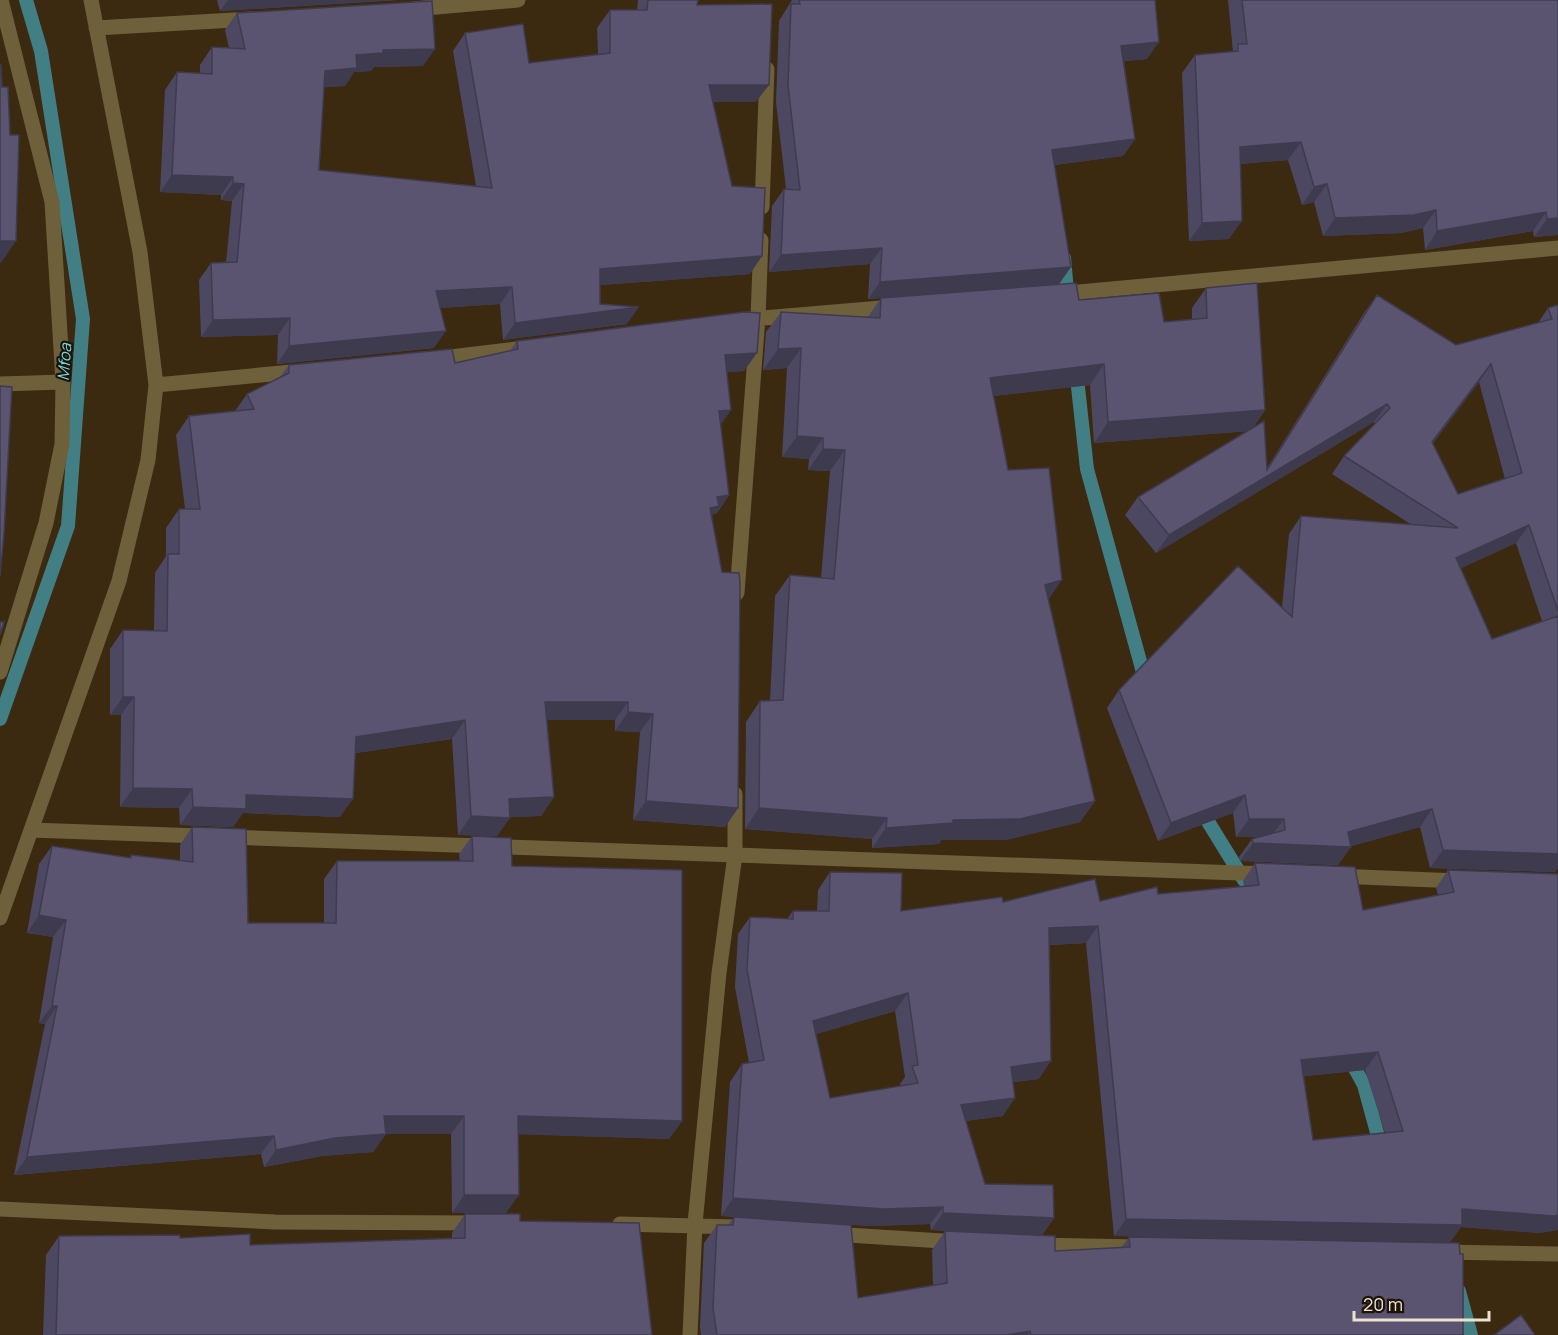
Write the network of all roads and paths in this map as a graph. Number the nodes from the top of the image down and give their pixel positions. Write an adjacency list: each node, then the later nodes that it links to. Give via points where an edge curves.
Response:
1 (1, 0): 7 (street)
2 (91, 0): 6 (street)
3 (518, 0): 4 (street)
4 (401, 10)
5 (272, 18): 6 (street)
6 (96, 28): 19 (street, via 140,252)
7 (6, 50): 17 (street, via 52,202)
8 (768, 59): 12 (street)
9 (1558, 248): 10 (street)
10 (1040, 296)
11 (911, 306): 12 (street)
12 (758, 318): 13 (street); 20 (street)
13 (724, 322)
14 (551, 344): 15 (street)
15 (423, 360)
16 (319, 369): 19 (street)
17 (63, 382): 18 (street); 21 (street, via 63,444 46,523)
18 (0, 384)
19 (156, 385): 23 (street, via 148,460 119,581)
20 (737, 605)
21 (0, 672)
22 (735, 783): 24 (street)
23 (31, 830): 24 (street); 28 (street)
24 (735, 855): 25 (street); 32 (street, via 719,973)
25 (1281, 874)
26 (1317, 876): 27 (street)
27 (1471, 881)
28 (0, 918)
29 (0, 1209): 30 (street, via 275,1222)
30 (491, 1223)
31 (599, 1224): 32 (street)
32 (695, 1224): 33 (street); 40 (street)
33 (754, 1228)
34 (814, 1232): 35 (street)
35 (979, 1243)
36 (1015, 1244): 37 (street)
37 (1156, 1247)
38 (1428, 1252): 39 (street)
39 (1558, 1254)
40 (690, 1335)

